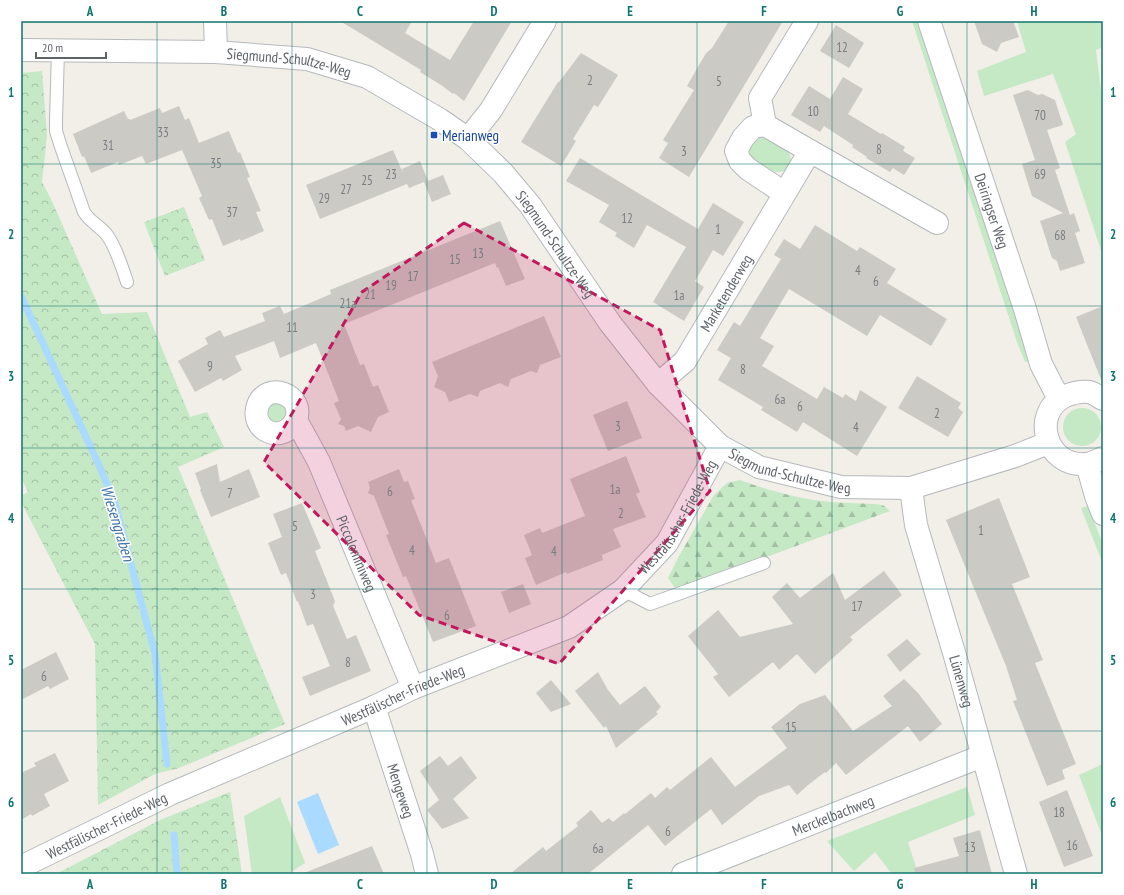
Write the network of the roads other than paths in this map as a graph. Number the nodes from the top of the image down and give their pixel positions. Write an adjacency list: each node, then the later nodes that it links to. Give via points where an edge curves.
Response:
1 (215, 21): 7 (street)
2 (545, 21): 9 (street, via 491,110)
3 (807, 21): 8 (street, via 760,98)
4 (929, 21): 15 (street, Deiringser Weg, via 1041,364)
5 (21, 50): 6 (street, Siegmund-Schultze-Weg)
6 (58, 50): 7 (street, Siegmund-Schultze-Weg); 13 (lane, via 56,131 84,212 104,231 113,244)
7 (216, 52): 9 (street, Siegmund-Schultze-Weg, via 307,59 367,77)
8 (765, 125): 10 (street); 11 (street, via 753,127 736,150 740,161 748,169)
9 (468, 139): 14 (street, Siegmund-Schultze-Weg, via 503,173 530,205 610,323)
10 (810, 151): 11 (street, Marketenderweg); 12 (street)
11 (784, 194): 14 (street, Marketenderweg, via 685,361)
12 (938, 224)
13 (127, 282)
14 (658, 384): 19 (street, Siegmund-Schultze-Weg)
15 (1059, 399): 16 (street, via 1074,392 1090,392); 18 (street, via 1049,412 1045,427)
16 (1103, 399)
17 (296, 420): 25 (street, Piccolominiweg, via 319,462)
18 (1048, 443): 20 (street, via 1057,455 1071,463); 21 (street, Siegmund-Schultze-Weg, via 1015,456)
19 (720, 446): 21 (street, Siegmund-Schultze-Weg, via 758,467 841,487); 24 (street, Westfälischer-Friede-Weg, via 667,543)
20 (1095, 461): 22 (street, via 1096,496)
21 (911, 488): 27 (street, Lünenweg, via 916,525)
22 (1103, 514)
23 (764, 563): 24 (lane, via 650,604)
24 (623, 590): 25 (street, Westfälischer-Friede-Weg, via 569,627)
25 (413, 688): 26 (street, Westfälischer-Friede-Weg)
26 (374, 707): 28 (street, Westfälischer-Friede-Weg, via 170,794); 29 (street, Mengeweg)
27 (982, 756): 30 (street, Merckelbachweg); 31 (street, Lünenweg)
28 (21, 867)
29 (427, 874)
30 (683, 874)
31 (1016, 874)

